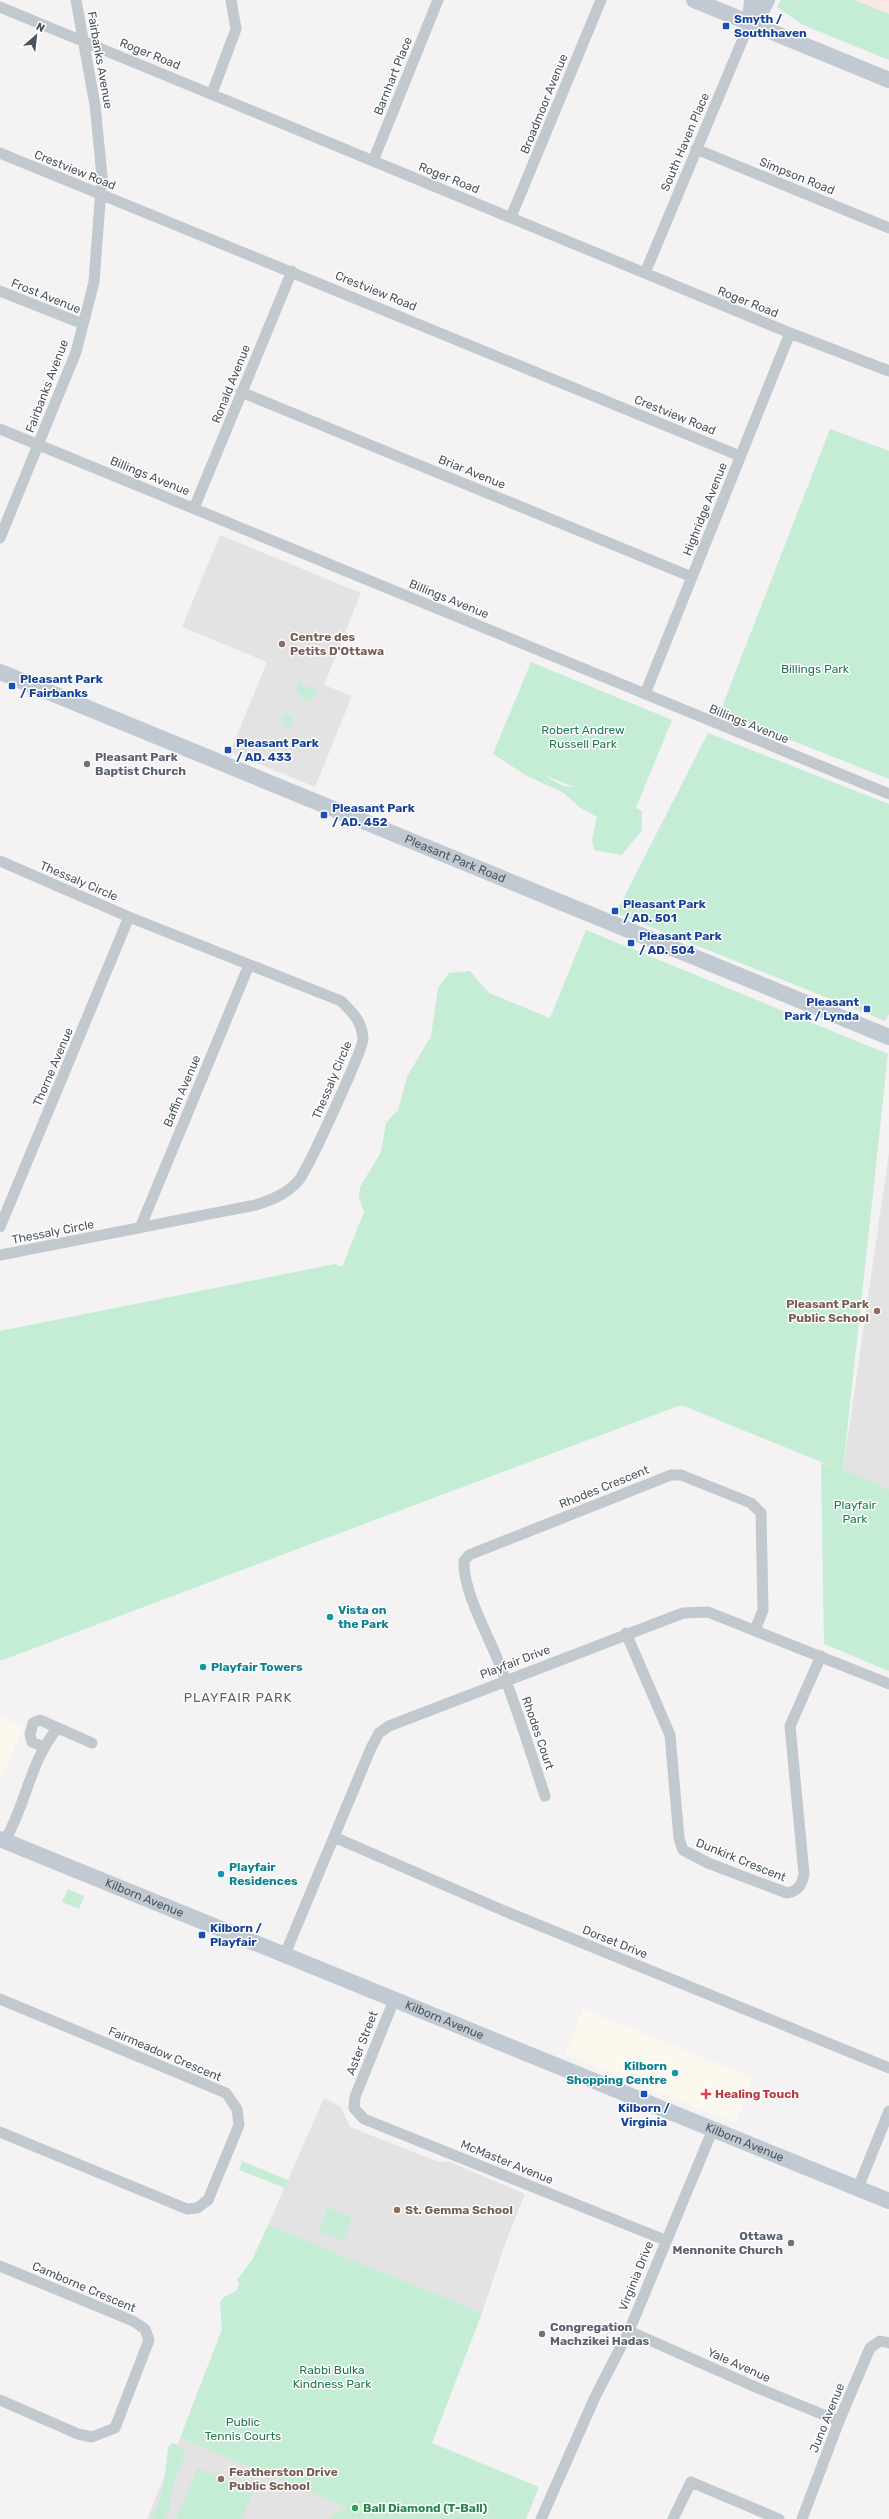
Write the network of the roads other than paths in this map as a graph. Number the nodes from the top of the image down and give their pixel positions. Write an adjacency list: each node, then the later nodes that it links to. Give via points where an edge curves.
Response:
1 (76, 0): 10 (street, Fairbanks Avenue)
2 (231, 0): 12 (street, via 236,29)
3 (438, 0): 15 (street, Barnhart Place)
4 (601, 0): 17 (street, Broadmoor Avenue)
5 (694, 0): 9 (street)
6 (752, 0): 9 (street)
7 (767, 0): 9 (street, via 762,10)
8 (0, 7): 10 (street, Roger Road)
9 (750, 22): 11 (street); 13 (street, South Haven Place)
10 (83, 41): 12 (street, Roger Road); 16 (street, Fairbanks Avenue, via 96,105 102,176)
11 (889, 80)
12 (212, 93): 15 (street, Roger Road)
13 (696, 149): 18 (street, Simpson Road); 20 (street, South Haven Place)
14 (0, 153): 16 (street, Crestview Road)
15 (372, 161): 17 (street, Roger Road)
16 (100, 194): 19 (street, Crestview Road); 22 (street, Fairbanks Avenue, via 94,282)
17 (511, 217): 20 (street, Roger Road)
18 (889, 228)
19 (292, 271): 25 (street, Ronald Avenue); 28 (street, Crestview Road)
20 (645, 273): 23 (street, Roger Road)
21 (0, 291): 22 (street, Frost Avenue)
22 (83, 324): 27 (street, Fairbanks Avenue, via 76,352)
23 (790, 333): 24 (street, Roger Road); 28 (street, Highridge Avenue)
24 (889, 371)
25 (241, 392): 29 (street, Ronald Avenue); 31 (street, Briar Avenue)
26 (0, 429): 27 (street, Billings Avenue)
27 (38, 445): 29 (street, Billings Avenue); 30 (street, Fairbanks Avenue)
28 (740, 456): 31 (street, Highridge Avenue)
29 (194, 508): 33 (street, Billings Avenue)
30 (0, 538)
31 (692, 577): 33 (street, Highridge Avenue)
32 (0, 672): 38 (street, Pleasant Park Road)
33 (645, 694): 34 (street, Billings Avenue)
34 (889, 794)
35 (0, 861): 36 (street, Thessaly Circle)
36 (129, 917): 37 (street, Thessaly Circle); 39 (street, Thorne Avenue)
37 (249, 964): 40 (street, Baffin Avenue); 40 (street, Thessaly Circle, via 341,1001 358,1017 363,1041 312,1160 298,1182 278,1197 256,1205)
38 (889, 1037)
39 (0, 1227)
40 (140, 1228): 41 (street, Thessaly Circle)
41 (0, 1255)
42 (755, 1630): 43 (street, Playfair Drive, via 708,1612 690,1613); 44 (street, Playfair Drive); 45 (street, Rhodes Crescent, via 763,1610 761,1513 751,1503 681,1476 671,1475 469,1555 464,1560 464,1569 479,1617)
43 (626, 1633): 44 (street, Dunkirk Crescent, via 670,1735 679,1838 683,1850 708,1863 787,1893 799,1888 804,1874 790,1726); 45 (street, Playfair Drive)
44 (821, 1656): 46 (street, Playfair Drive)
45 (505, 1679): 50 (street, Rhodes Court); 51 (street, Playfair Drive, via 389,1726 379,1733)
46 (889, 1684)
47 (57, 1729): 48 (street); 49 (street); 49 (street, via 45,1721 34,1723 30,1730 30,1738)
48 (92, 1743)
49 (44, 1747): 52 (street, via 15,1823)
50 (545, 1796)
51 (334, 1837): 53 (street, Playfair Drive); 56 (street, Dorset Drive, via 510,1913)
52 (2, 1843): 53 (street, Kilborn Avenue)
53 (285, 1954): 55 (street, Kilborn Avenue)
54 (0, 1998): 60 (street, Fairmeadow Crescent, via 226,2093 237,2109 239,2125 208,2200 197,2208 187,2209)
55 (394, 2000): 57 (street, Aster Street); 59 (street, Kilborn Avenue)
56 (889, 2068)
57 (355, 2097): 63 (street, McMaster Avenue, via 354,2108 364,2119)
58 (889, 2111): 61 (street)
59 (713, 2129): 61 (street, Kilborn Avenue); 63 (street, Virginia Drive)
60 (0, 2132)
61 (858, 2188): 62 (street, Kilborn Avenue)
62 (889, 2201)
63 (664, 2240): 65 (street, Virginia Drive)
64 (0, 2266): 67 (street, Camborne Crescent, via 133,2321 145,2329 149,2340 115,2428 92,2437 78,2434)
65 (629, 2331): 68 (street, Yale Avenue, via 760,2389); 69 (street, Virginia Drive, via 595,2397)
66 (889, 2343): 68 (street, Juno Avenue, via 880,2341 870,2348)
67 (0, 2400)
68 (839, 2420): 72 (street, Juno Avenue)
69 (541, 2519)
70 (674, 2519): 71 (street, via 691,2482)
71 (780, 2519)
72 (802, 2519)

